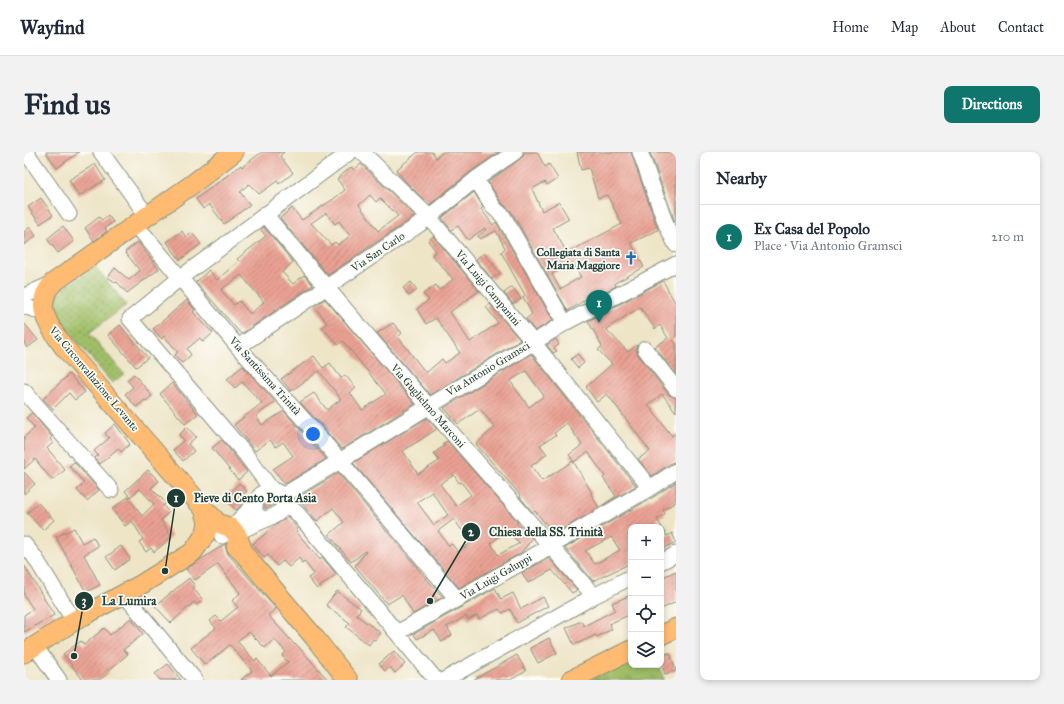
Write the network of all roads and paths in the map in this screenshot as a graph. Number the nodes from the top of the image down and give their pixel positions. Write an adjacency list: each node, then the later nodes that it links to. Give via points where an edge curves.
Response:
1 (26, 152): 9 (street)
2 (101, 152): 12 (street, Via Santissima Trinità)
3 (234, 152): 12 (main road)
4 (350, 152): 10 (street)
5 (362, 152): 11 (street, Via Luigi Campanini)
6 (515, 152): 8 (street, Via San Carlo)
7 (640, 152): 13 (street, via 666,227)
8 (476, 179): 11 (street, Via San Carlo); 21 (street, via 494,208 503,216)
9 (69, 214)
10 (265, 214): 15 (street); 17 (street, Via Guglielmo Marconi)
11 (428, 216): 17 (street, Via San Carlo); 22 (street, Via Luigi Campanini)
12 (142, 221): 15 (street, Via Santissima Trinità); 16 (main road)
13 (676, 245)
14 (676, 264): 21 (street, Via Antonio Gramsci)
15 (180, 278): 23 (street, Via Santissima Trinità); 32 (street, via 130,319)
16 (52, 283): 18 (street); 20 (main road, Via Circonvallazione Levante, via 46,293)
17 (326, 287): 23 (street, Via San Carlo); 27 (street, Via Guglielmo Marconi)
18 (24, 296)
19 (24, 306): 20 (street)
20 (44, 313): 35 (main road, Via Circonvallazione Levante, via 49,326 64,347 204,509 208,522)
21 (564, 323): 22 (street, Via Antonio Gramsci)
22 (533, 342): 27 (street, Via Antonio Gramsci); 30 (street, Via Luigi Campanini)
23 (238, 347): 28 (street, Via Santissima Trinità)
24 (645, 349): 25 (street)
25 (676, 389)
26 (24, 391): 31 (street)
27 (428, 406): 28 (street, Via Antonio Gramsci); 37 (street, Via Guglielmo Marconi)
28 (340, 461): 32 (street, Via Antonio Gramsci); 43 (street, Via Santissima Trinità)
29 (676, 471): 30 (street, Via Luigi Galuppi)
30 (650, 488): 37 (street, Via Luigi Galuppi)
31 (112, 490)
32 (281, 496): 33 (street, Via Antonio Gramsci, via 267,490 260,494); 34 (street, Via Antonio Gramsci, via 282,510 274,517); 46 (street)
33 (255, 504): 34 (street, via 255,511); 35 (street, Via Antonio Gramsci)
34 (261, 522): 35 (street)
35 (228, 536): 41 (main road, via 210,541); 52 (main road)
36 (24, 544): 44 (street)
37 (551, 546): 42 (street, Via Guglielmo Marconi); 43 (street, Via Luigi Galuppi)
38 (676, 554): 39 (street)
39 (664, 560)
40 (628, 579): 42 (street)
41 (124, 594): 44 (main road); 51 (street)
42 (594, 596): 54 (street)
43 (457, 599): 46 (street, Via Luigi Galuppi)
44 (74, 622): 48 (main road)
45 (676, 628): 47 (main road)
46 (397, 633): 53 (street)
47 (664, 634)
48 (29, 650): 50 (street)
49 (628, 652): 55 (main road)
50 (59, 680)
51 (195, 680)
52 (348, 680)
53 (436, 680)
54 (444, 680)
55 (571, 680)

